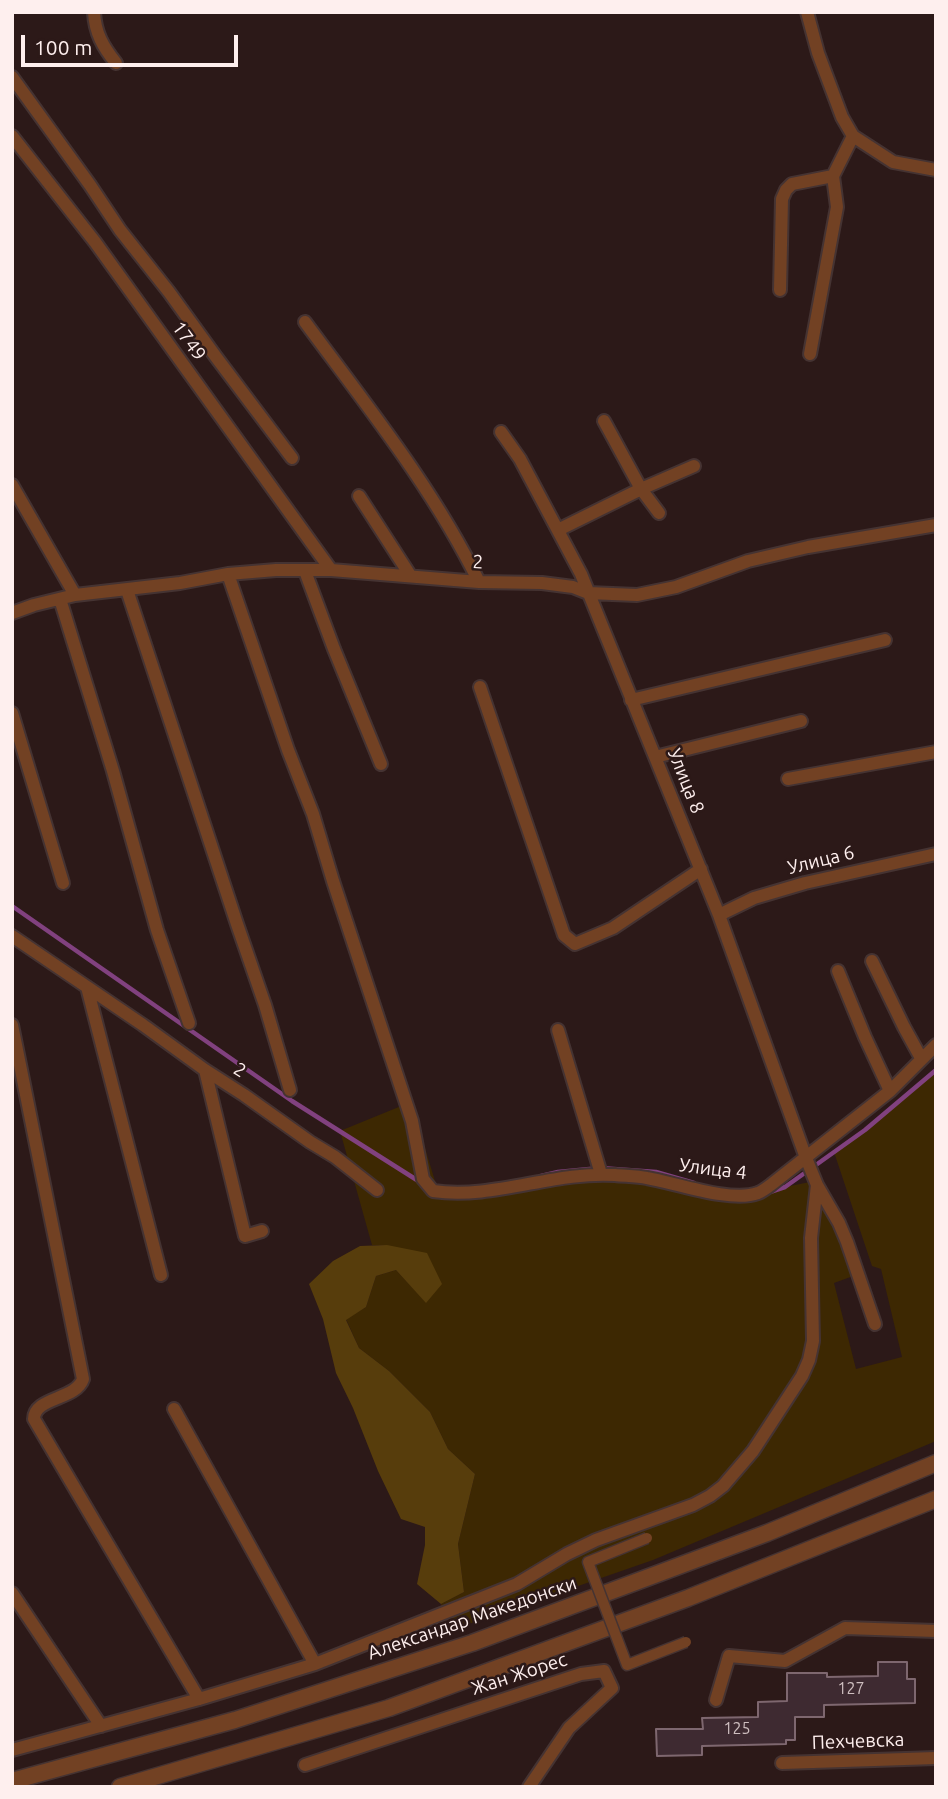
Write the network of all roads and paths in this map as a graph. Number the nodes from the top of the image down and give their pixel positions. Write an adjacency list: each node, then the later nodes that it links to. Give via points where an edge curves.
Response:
1 (94, 12): 3 (street, via 104,50)
2 (807, 12): 6 (street, via 818,53)
3 (116, 63)
4 (12, 77): 14 (street, via 120,230)
5 (12, 136): 22 (street, 1749, via 95,242)
6 (852, 136): 7 (street, via 893,162); 8 (street)
7 (936, 170)
8 (833, 176): 9 (street, via 792,184 786,190); 11 (street, via 837,207)
9 (780, 290)
10 (305, 322): 26 (street, via 430,495)
11 (810, 354)
12 (604, 421): 17 (street)
13 (501, 432): 21 (street, Улица 8)
14 (292, 458)
15 (694, 466): 17 (street)
16 (12, 485): 29 (street)
17 (641, 489): 19 (street); 21 (street)
18 (359, 496): 25 (street)
19 (659, 513)
20 (936, 525): 28 (street, 2, via 748,561 676,587 637,595)
21 (558, 530): 28 (street, Улица 8)
22 (331, 570): 23 (street, 2); 25 (street, 2)
23 (304, 571): 24 (street, 2); 39 (street)
24 (228, 574): 27 (street, 2); 58 (street, Улица 4, via 313,814 412,1121 423,1179 433,1191 453,1194)
25 (410, 575): 26 (street, 2)
26 (480, 582): 28 (street, 2, via 542,583)
27 (127, 590): 29 (street, 2); 55 (street)
28 (588, 593): 34 (street, Улица 8)
29 (75, 595): 30 (street, 2)
30 (60, 599): 31 (street, 2); 49 (street, via 157,930)
31 (12, 613)
32 (885, 640): 34 (street)
33 (480, 688): 42 (street, via 564,935 575,944 612,928)
34 (632, 700): 38 (street, Улица 8)
35 (12, 713): 43 (street)
36 (801, 721): 38 (street)
37 (936, 752): 40 (street)
38 (655, 757): 42 (street, Улица 8)
39 (381, 764)
40 (788, 779)
41 (936, 854): 44 (street, Улица 6, via 804,883 754,898)
42 (701, 869): 44 (street, Улица 8)
43 (63, 883)
44 (719, 915): 57 (street, Улица 8)
45 (12, 936): 48 (street, 2)
46 (872, 961): 53 (street)
47 (838, 971): 56 (street)
48 (87, 987): 54 (street, 2); 62 (street)
49 (189, 1023)
50 (12, 1025): 72 (street, via 83,1379 37,1408 34,1419)
51 (558, 1030): 58 (street)
52 (936, 1045): 53 (street, Улица 4)
53 (922, 1058): 56 (street, Улица 4)
54 (205, 1070): 60 (street, 2); 61 (street, via 245,1236)
55 (290, 1090)
56 (890, 1091): 57 (street, Улица 4)
57 (806, 1158): 58 (street, Улица 4, via 758,1193 739,1195 644,1177); 59 (street, Улица 8)
58 (601, 1174)
59 (817, 1185): 63 (street, Улица 8, via 847,1242); 71 (street, via 811,1238 813,1341 809,1360 753,1451 723,1486 693,1505 596,1540 517,1584)
60 (377, 1190)
61 (262, 1231)
62 (161, 1275)
63 (875, 1324)
64 (174, 1409): 71 (street)
65 (936, 1463): 79 (street, Александар Македонски, via 767,1533 472,1643 235,1720)
66 (936, 1499): 80 (street, via 688,1598 389,1708)
67 (647, 1538): 70 (street, bridge, via 588,1562 627,1665)
68 (12, 1593): 74 (street)
69 (936, 1631): 73 (street, via 845,1628 785,1661 729,1656)
70 (687, 1642)
71 (315, 1664): 72 (street)
72 (199, 1699): 74 (street)
73 (716, 1700)
74 (101, 1726): 75 (street)
75 (12, 1750)
76 (936, 1758): 77 (street, Пехчевска)
77 (782, 1763)
78 (305, 1765): 81 (street, Жан Жорес, via 581,1674 604,1671 612,1688 569,1728)
79 (12, 1781)
80 (120, 1787)
81 (529, 1787)

